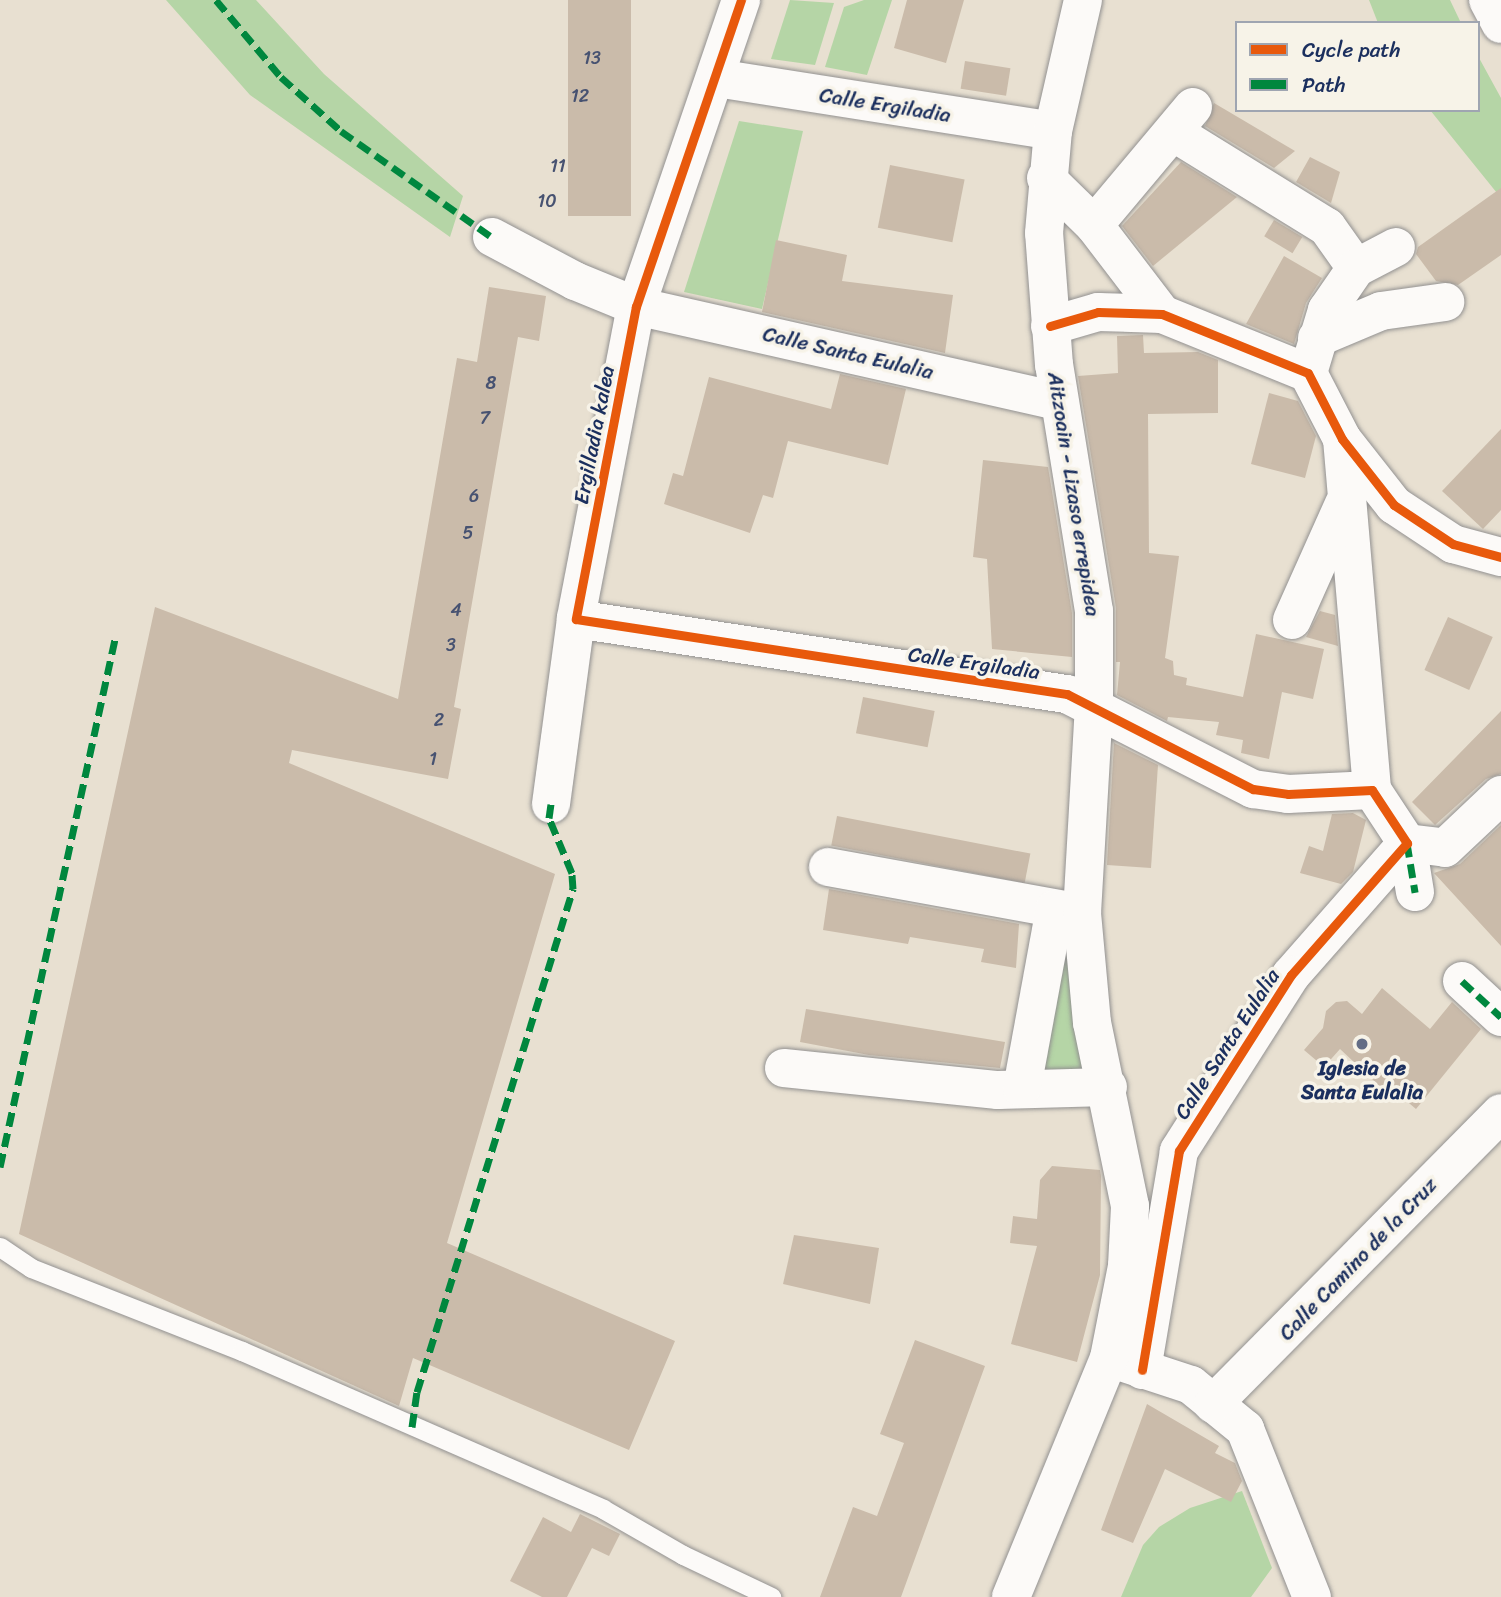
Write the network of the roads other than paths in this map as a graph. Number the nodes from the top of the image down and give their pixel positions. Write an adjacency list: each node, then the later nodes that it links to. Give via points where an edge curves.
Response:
1 (741, 0): 5 (street, Ergilladia kalea)
2 (1083, 0): 6 (street, Aitzoain - Lizaso errepidea)
3 (1488, 0): 4 (street)
4 (1501, 24)
5 (716, 78): 6 (street, Calle Ergiladia); 13 (street, Ergilladia kalea)
6 (1053, 131): 7 (street, Aitzoain - Lizaso errepidea)
7 (1046, 178): 8 (street); 15 (street, Aitzoain - Lizaso errepidea)
8 (1094, 225): 11 (street, via 1183,120 1327,227); 14 (street)
9 (492, 237): 13 (street, via 575,281)
10 (1396, 247): 11 (street)
11 (1356, 268): 16 (street, via 1327,310)
12 (1445, 302): 16 (street, via 1381,311)
13 (636, 306): 17 (street, Calle Santa Eulalia); 21 (street, Ergilladia kalea)
14 (1162, 314): 15 (street, via 1098,312); 16 (street)
15 (1050, 326): 17 (street, Aitzoain - Lizaso errepidea)
16 (1312, 356): 18 (street)
17 (1059, 401): 23 (street, Aitzoain - Lizaso errepidea, via 1094,611)
18 (1342, 439): 19 (street); 20 (street, via 1394,505 1453,544)
19 (1345, 502): 22 (street); 24 (street)
20 (1501, 557)
21 (576, 619): 23 (street, Calle Ergiladia, via 1067,694); 26 (street, Ergilladia kalea)
22 (1292, 620)
23 (1094, 704): 24 (street, via 1253,789 1288,794); 30 (street, Aitzoain - Lizaso errepidea)
24 (1372, 790): 27 (street)
25 (1501, 795): 27 (street, via 1445,848)
26 (551, 804)
27 (1407, 843): 29 (street); 38 (street, Calle Santa Eulalia, via 1290,975 1179,1151)
28 (828, 867): 30 (street)
29 (1415, 892)
30 (1069, 911): 34 (street, Aitzoain - Lizaso errepidea); 35 (street)
31 (1462, 981): 32 (street)
32 (1501, 1017)
33 (784, 1068): 35 (street, via 998,1090)
34 (1108, 1087): 35 (street); 38 (street, Aitzoain - Lizaso errepidea, via 1130,1206)
35 (1022, 1088)
36 (1501, 1113): 39 (street, Calle Camino de la Cruz)
37 (0, 1247): 41 (lane, via 31,1268 242,1351 603,1509 683,1555)
38 (1126, 1364): 39 (street, via 1191,1385); 42 (street, Aitzoain - Lizaso errepidea)
39 (1213, 1404): 40 (street, via 1245,1429)
40 (1308, 1595)
41 (771, 1597)
42 (1011, 1597)

